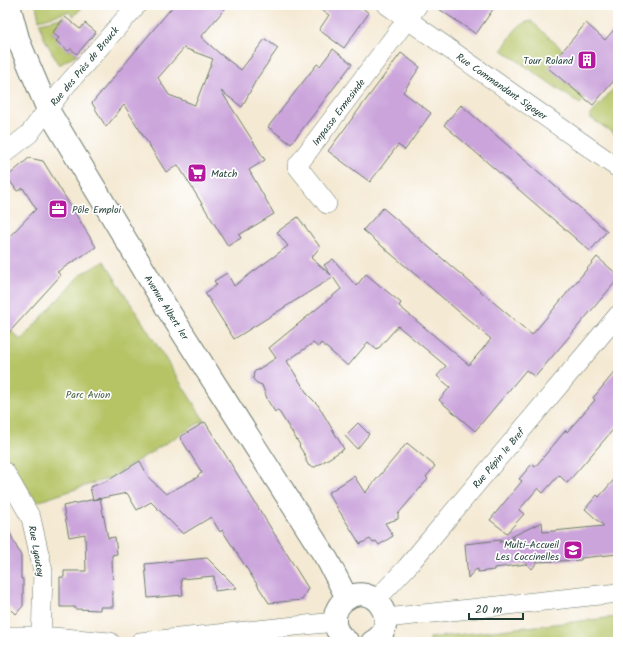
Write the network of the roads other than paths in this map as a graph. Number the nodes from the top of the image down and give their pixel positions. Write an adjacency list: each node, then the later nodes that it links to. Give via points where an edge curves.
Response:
1 (9, 5): 5 (main road, Avenue Albert 1er, via 19,42)
2 (137, 5): 5 (street, Rue des Près de Brouck, via 64,88)
3 (387, 5): 4 (street, Rue Commandant Sigoyer)
4 (413, 12): 7 (street, Rue Commandant Sigoyer); 8 (street, Impasse Ermesinde, via 297,166)
5 (48, 110): 6 (street, Rue des Près de Brouck, via 29,134); 12 (main road, Avenue Albert 1er, via 168,310 328,561)
6 (5, 153)
7 (618, 168)
8 (327, 204)
9 (618, 315): 13 (street, Rue Pépin le Bref, via 407,567)
10 (5, 472): 16 (street, Rue Lyautey, via 31,518 43,571)
11 (618, 593): 13 (street)
12 (347, 598): 13 (main road, via 364,595); 15 (main road, via 337,609)
13 (381, 609): 17 (main road, via 385,627)
14 (5, 636): 16 (street)
15 (343, 637): 19 (street)
16 (41, 639): 18 (street)
17 (375, 641)
18 (110, 642)
19 (140, 642)

